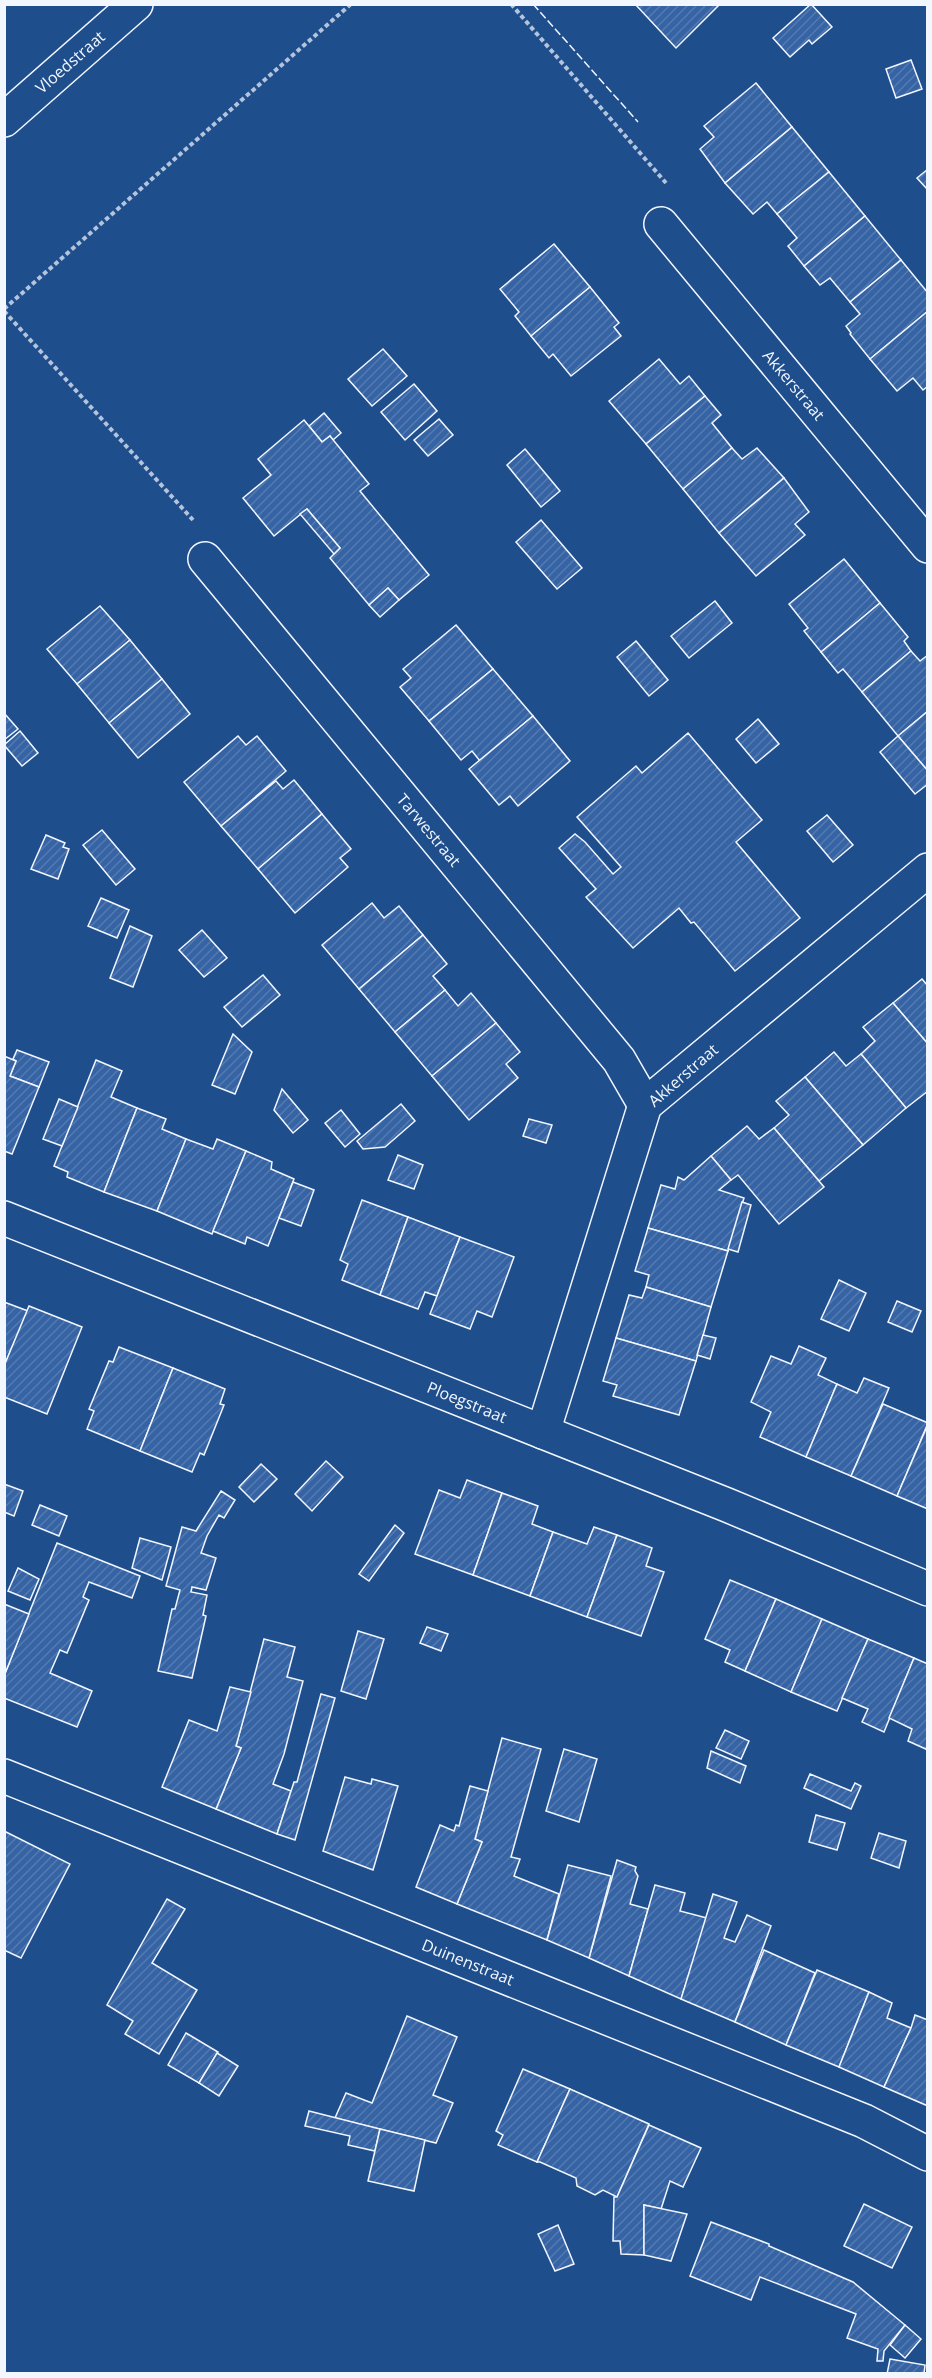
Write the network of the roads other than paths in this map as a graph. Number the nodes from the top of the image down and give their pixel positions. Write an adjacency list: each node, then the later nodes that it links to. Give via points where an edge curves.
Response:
1 (136, 4): 2 (street, Vloedstraat)
2 (4, 120)
3 (661, 224): 4 (street, Akkerstraat)
4 (927, 546)
5 (205, 560): 7 (street, Tarwestraat, via 612,1051)
6 (927, 870): 7 (street, Akkerstraat)
7 (645, 1105): 9 (street, Akkerstraat)
8 (4, 1218): 9 (street, Ploegstraat)
9 (543, 1432): 10 (street, Ploegstraat)
10 (927, 1589)
11 (4, 1776): 12 (street, Duinenstraat, via 864,2121)
12 (927, 2154)

